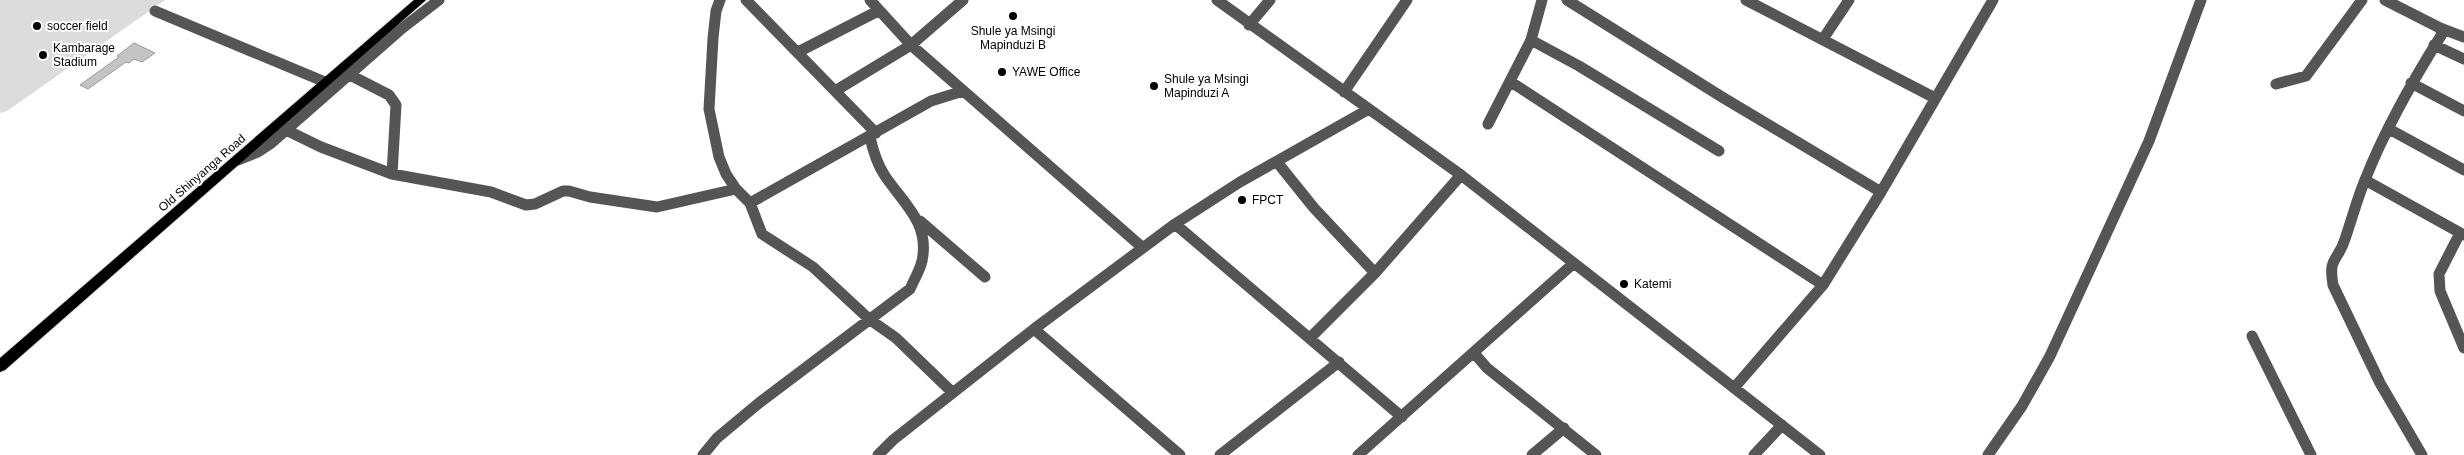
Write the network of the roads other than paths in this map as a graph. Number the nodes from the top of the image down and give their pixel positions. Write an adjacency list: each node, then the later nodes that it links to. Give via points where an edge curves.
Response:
1 (421, 0): 30 (main road, Old Shinyanga Road)
2 (439, 0): 29 (street)
3 (720, 0): 51 (street, via 716,10 708,109 719,157)
4 (746, 0): 27 (street)
5 (870, 0): 19 (street)
6 (963, 0): 25 (street)
7 (1217, 0): 20 (street)
8 (1270, 0): 20 (street)
9 (1407, 0): 36 (street)
10 (1542, 0): 24 (street)
11 (1567, 0): 52 (street)
12 (1746, 0): 23 (street)
13 (1849, 0): 23 (street)
14 (1993, 0): 37 (street)
15 (2202, 0): 84 (street, via 2149,141 2050,356 2022,406)
16 (2362, 0): 33 (street, via 2306,76)
17 (2385, 0): 21 (street)
18 (156, 11): 30 (street)
19 (878, 11): 25 (street); 27 (street)
20 (1249, 25): 36 (street)
21 (2440, 28): 22 (street); 26 (street, via 2442,34)
22 (2464, 36)
23 (1822, 39): 37 (street)
24 (1531, 40): 31 (street); 44 (street, via 1580,66)
25 (911, 44): 34 (street); 35 (street)
26 (2434, 45): 28 (street); 32 (street)
27 (798, 52): 34 (street)
28 (2464, 59)
29 (350, 75): 42 (street); 48 (street, via 389,96 396,105)
30 (325, 82): 45 (main road, Old Shinyanga Road)
31 (1511, 82): 40 (street); 61 (street)
32 (2411, 83): 39 (street); 41 (street)
33 (2276, 84)
34 (835, 91): 43 (street)
35 (963, 92): 43 (street, via 932,101); 57 (street)
36 (1344, 92): 38 (street)
37 (1935, 98): 52 (street)
38 (1369, 110): 46 (street); 49 (street)
39 (2464, 111)
40 (1488, 124)
41 (2389, 129): 47 (street); 50 (street)
42 (286, 130): 45 (street, via 258,152); 48 (street)
43 (873, 135): 53 (street); 54 (street, via 874,161)
44 (1719, 151)
45 (238, 160): 69 (main road, Old Shinyanga Road)
46 (1277, 162): 55 (street); 59 (street, via 1314,208)
47 (2464, 170)
48 (392, 174): 51 (street, via 491,192 530,205 563,191 657,208)
49 (1461, 175): 58 (street); 59 (street)
50 (2365, 180): 56 (street); 86 (street, via 2344,243 2332,262 2333,285 2380,383)
51 (736, 190): 53 (street)
52 (1881, 192): 61 (street)
53 (750, 203): 62 (street, via 762,234 813,268)
54 (920, 221): 60 (street); 62 (street, via 924,248 918,276 910,289)
55 (1175, 224): 57 (street); 65 (street)
56 (2462, 234): 66 (street, via 2440,274 2440,291)
57 (1143, 248): 63 (street)
58 (1574, 263): 67 (street); 70 (street)
59 (1375, 273): 65 (street)
60 (985, 277)
61 (1823, 285): 70 (street)
62 (869, 319): 71 (street, via 896,338); 76 (street, via 759,403 717,438)
63 (1034, 329): 71 (street); 75 (street)
64 (2252, 336): 85 (street)
65 (1310, 338): 68 (street)
66 (2464, 348)
67 (1474, 353): 72 (street); 74 (street, via 1487,368)
68 (1339, 362): 72 (street); 78 (street)
69 (0, 366)
70 (1734, 388): 73 (street)
71 (952, 392): 77 (street)
72 (1402, 417): 79 (street)
73 (1782, 426): 82 (street); 83 (street)
74 (1564, 428): 80 (street); 81 (street)
75 (1173, 453)
76 (703, 455)
77 (878, 455)
78 (1220, 455)
79 (1358, 455)
80 (1532, 455)
81 (1596, 455)
82 (1754, 455)
83 (1820, 455)
84 (1988, 455)
85 (2311, 455)
86 (2422, 455)

